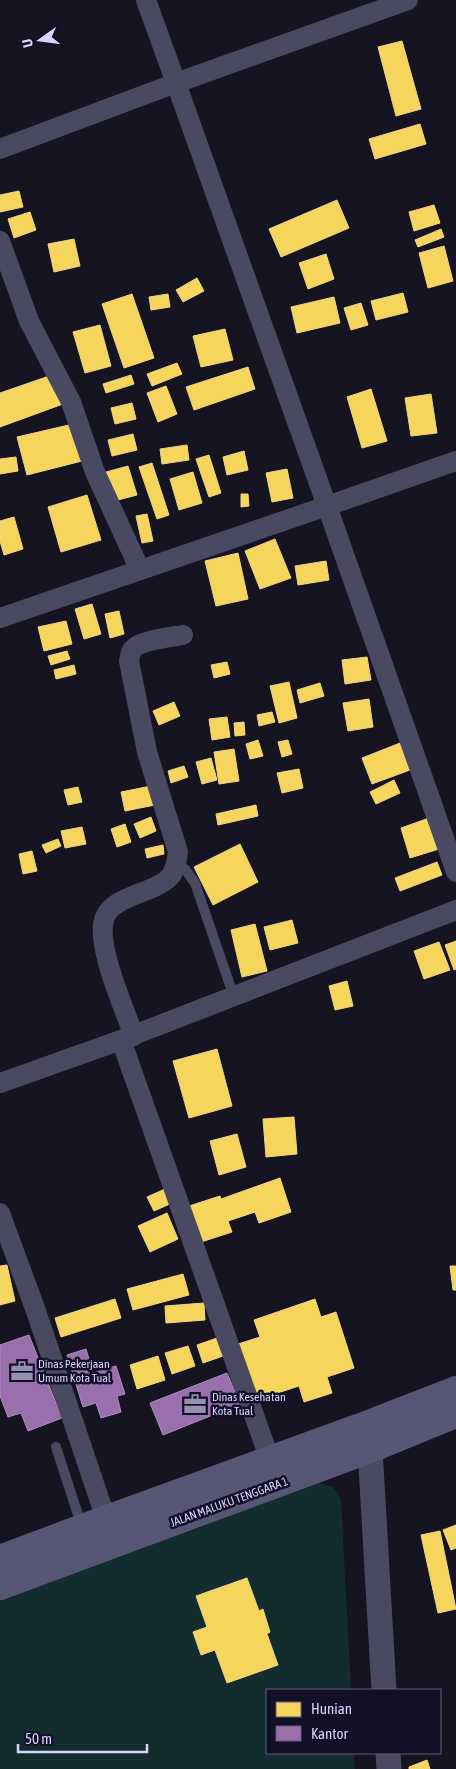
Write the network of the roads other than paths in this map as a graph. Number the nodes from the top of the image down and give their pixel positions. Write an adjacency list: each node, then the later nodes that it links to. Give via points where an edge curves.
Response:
1 (146, 0): 3 (street)
2 (408, 0): 3 (street)
3 (176, 83): 4 (street); 7 (street)
4 (0, 149)
5 (0, 241): 8 (street, via 29,321 72,402 95,472)
6 (456, 461): 7 (street)
7 (326, 506): 8 (street); 12 (street)
8 (140, 570): 9 (street)
9 (0, 618)
10 (183, 635): 11 (street, via 137,645 131,650 129,661 147,752 178,852)
11 (176, 866): 14 (lane, via 185,869 195,883); 15 (street, via 171,876 114,906 105,916 103,930 108,964)
12 (456, 872)
13 (456, 910): 14 (street)
14 (234, 997): 15 (street)
15 (128, 1038): 16 (street); 22 (street)
16 (0, 1083)
17 (0, 1213): 23 (street, via 36,1311)
18 (456, 1390): 20 (main road, JALAN MALUKU TENGGARA 1)
19 (456, 1414): 20 (main road, JALAN MALUKU TENGGARA 1)
20 (360, 1440): 22 (main road, JALAN MALUKU TENGGARA 1); 25 (main road, JALAN MALUKU TENGGARA 1); 26 (street); 27 (street)
21 (56, 1447): 23 (lane)
22 (270, 1460): 23 (main road, JALAN MALUKU TENGGARA 1)
23 (94, 1523): 24 (main road, JALAN MALUKU TENGGARA 1)
24 (0, 1559)
25 (0, 1586)
26 (368, 1689)
27 (384, 1689)
28 (371, 1754): 30 (street)
29 (388, 1754): 31 (street)
30 (372, 1769)
31 (389, 1769)

